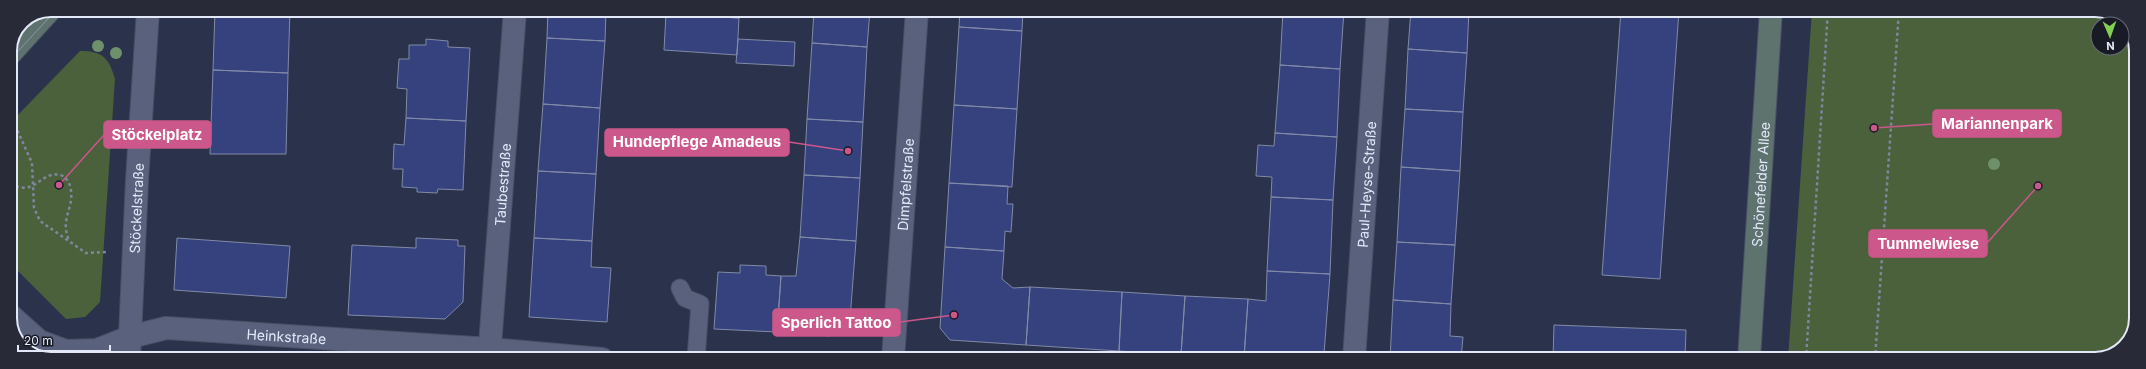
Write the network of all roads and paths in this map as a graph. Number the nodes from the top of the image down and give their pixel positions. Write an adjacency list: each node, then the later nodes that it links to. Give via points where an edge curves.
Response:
1 (148, 17): 17 (street, Stöckelstraße)
2 (514, 17): 20 (street, Taubestraße)
3 (917, 17): 22 (street, Dimpfelstraße)
4 (1378, 17): 23 (street, Paul-Heyse-Straße)
5 (1771, 17): 24 (main road, Schönefelder Allee)
6 (1828, 17): 25 (path)
7 (1899, 17): 26 (path)
8 (42, 19): 9 (main road)
9 (18, 45)
10 (17, 130): 11 (path, via 32,163)
11 (32, 185): 12 (path, via 24,188); 13 (path, via 34,208 40,221); 13 (path, via 53,174 65,178 70,184 71,204 64,225)
12 (17, 186)
13 (69, 242): 14 (path, via 86,253)
14 (106, 252)
15 (680, 288): 21 (lane, via 685,298 700,304)
16 (17, 321): 17 (street, Heinkstraße, via 39,340 66,351 97,350)
17 (130, 337): 18 (street, Stöckelstraße); 19 (street, Heinkstraße, via 166,328)
18 (129, 352)
19 (464, 352)
20 (489, 352)
21 (697, 352)
22 (893, 352)
23 (1354, 352)
24 (1749, 352)
25 (1806, 352)
26 (1875, 352)

